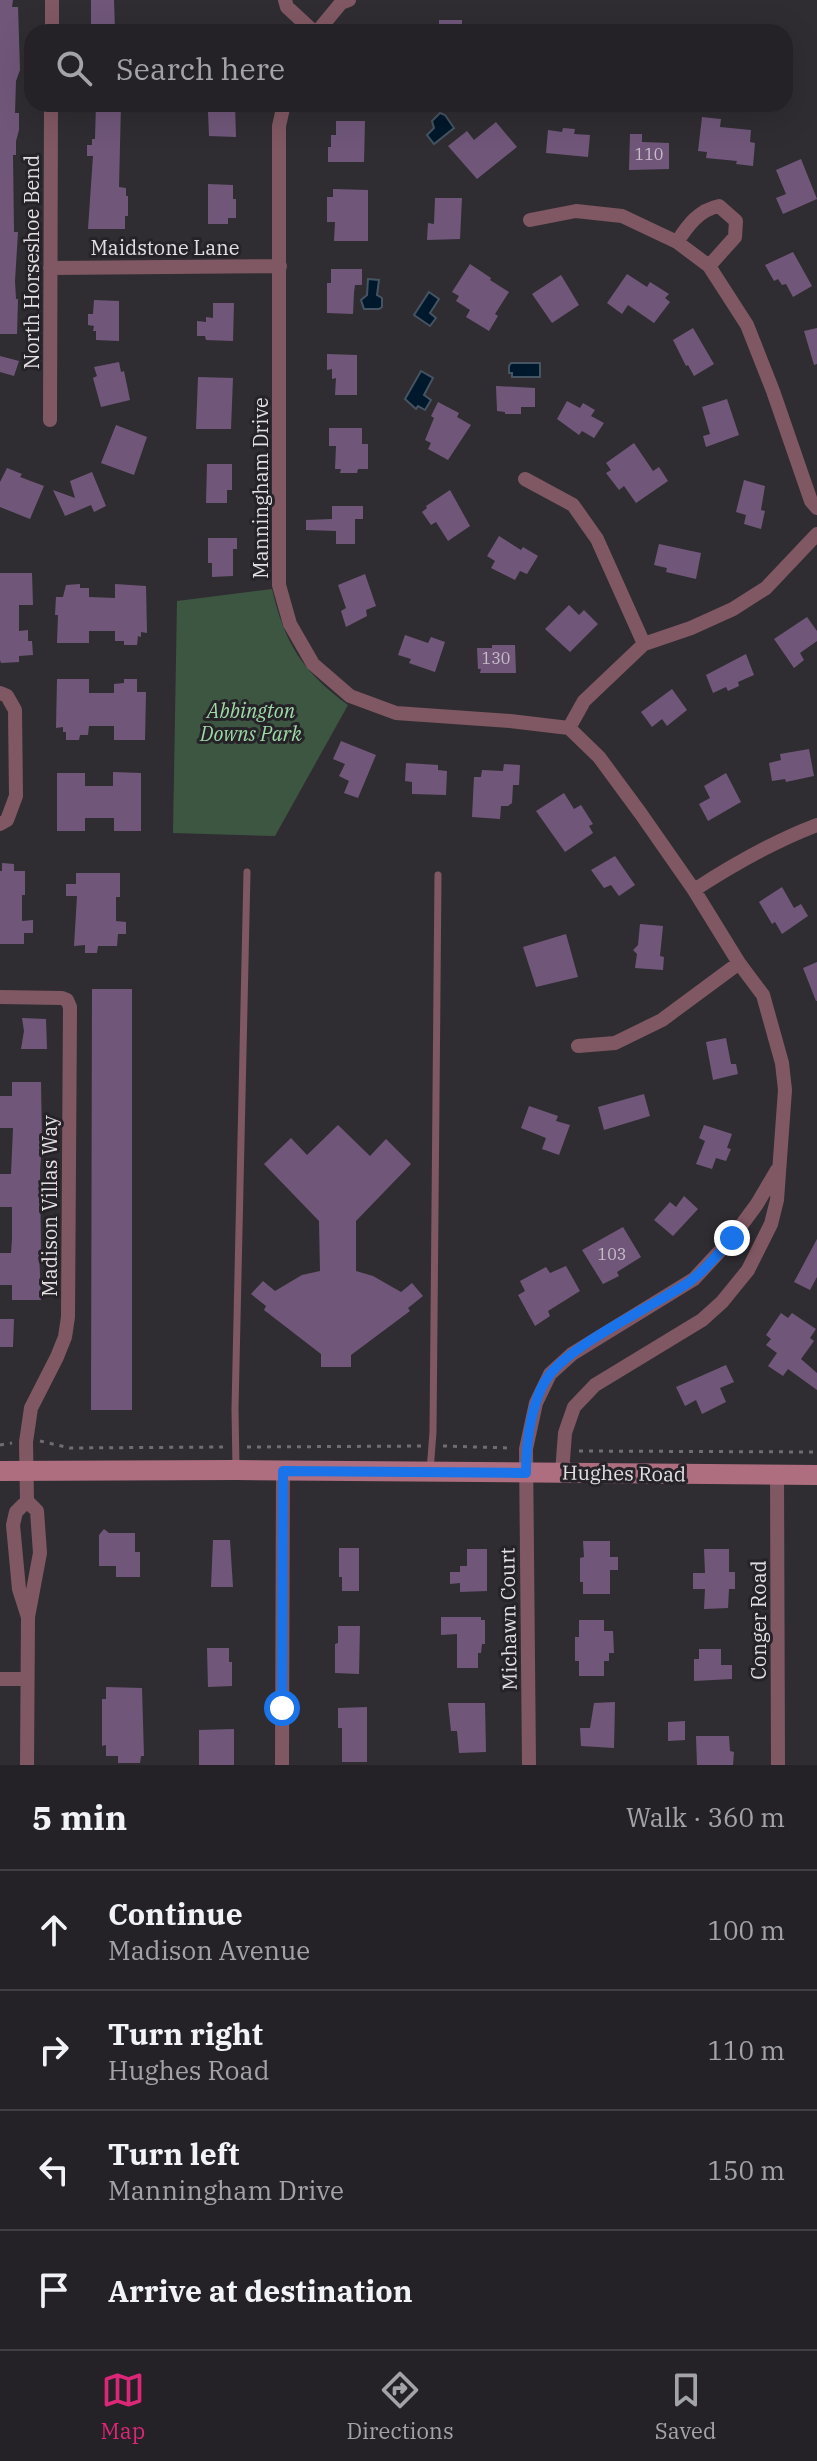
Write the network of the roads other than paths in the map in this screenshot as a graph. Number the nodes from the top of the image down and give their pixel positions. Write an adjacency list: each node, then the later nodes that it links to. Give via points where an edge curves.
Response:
1 (52, 0): 4 (street)
2 (285, 0): 5 (street)
3 (342, 1): 6 (street)
4 (52, 24)
5 (306, 24)
6 (322, 24)
7 (51, 112): 13 (street, North Horseshoe Bend)
8 (282, 112): 11 (street, Manningham Drive)
9 (530, 220): 10 (street, via 576,211 622,216)
10 (677, 242): 12 (street); 12 (street, via 706,209 719,206 728,212 736,221 735,237)
11 (280, 266): 13 (street, Maidstone Lane); 20 (street, Manningham Drive, via 279,585 290,624 313,664 350,696 396,713)
12 (709, 266): 16 (street, via 747,325)
13 (50, 268): 14 (street, North Horseshoe Bend)
14 (50, 420)
15 (525, 479): 18 (street, via 573,505 597,539)
16 (817, 508)
17 (817, 534): 18 (street, via 766,588 733,609)
18 (644, 644): 20 (street, via 584,701)
19 (0, 693): 21 (street, via 15,710 16,796 7,820)
20 (569, 728): 25 (street, via 599,757)
21 (0, 824)
22 (817, 825): 25 (street, via 780,839)
23 (247, 872): 30 (lane)
24 (438, 875): 34 (lane)
25 (694, 890): 26 (street)
26 (739, 963): 28 (street, via 662,1020 615,1043); 29 (street, via 763,995 782,1063)
27 (0, 997): 32 (street, Madison Villas Way, via 62,998 70,1007 68,1317 57,1357 31,1408)
28 (578, 1046)
29 (779, 1167): 35 (street, via 732,1238 694,1279 572,1354 550,1374 530,1427); 36 (street, via 771,1224 748,1270 702,1320 595,1385 574,1407 565,1433)
30 (236, 1470): 32 (main road, Hughes Road); 33 (main road, Hughes Road)
31 (0, 1471): 32 (main road, Hughes Road)
32 (25, 1471): 39 (street, Madison Villas Way)
33 (283, 1471): 34 (main road, Hughes Road); 44 (street)
34 (430, 1473): 35 (main road, Hughes Road)
35 (526, 1473): 36 (main road, Hughes Road); 45 (street, Michawn Court)
36 (562, 1473): 37 (main road, Hughes Road)
37 (777, 1474): 38 (main road, Hughes Road); 46 (street, Conger Road)
38 (817, 1475)
39 (27, 1501): 40 (street, via 37,1511 40,1553); 40 (street, via 13,1525 19,1589)
40 (28, 1617): 42 (street)
41 (0, 1679): 42 (street)
42 (26, 1679): 43 (street)
43 (27, 1765)
44 (282, 1765)
45 (529, 1765)
46 (778, 1765)

